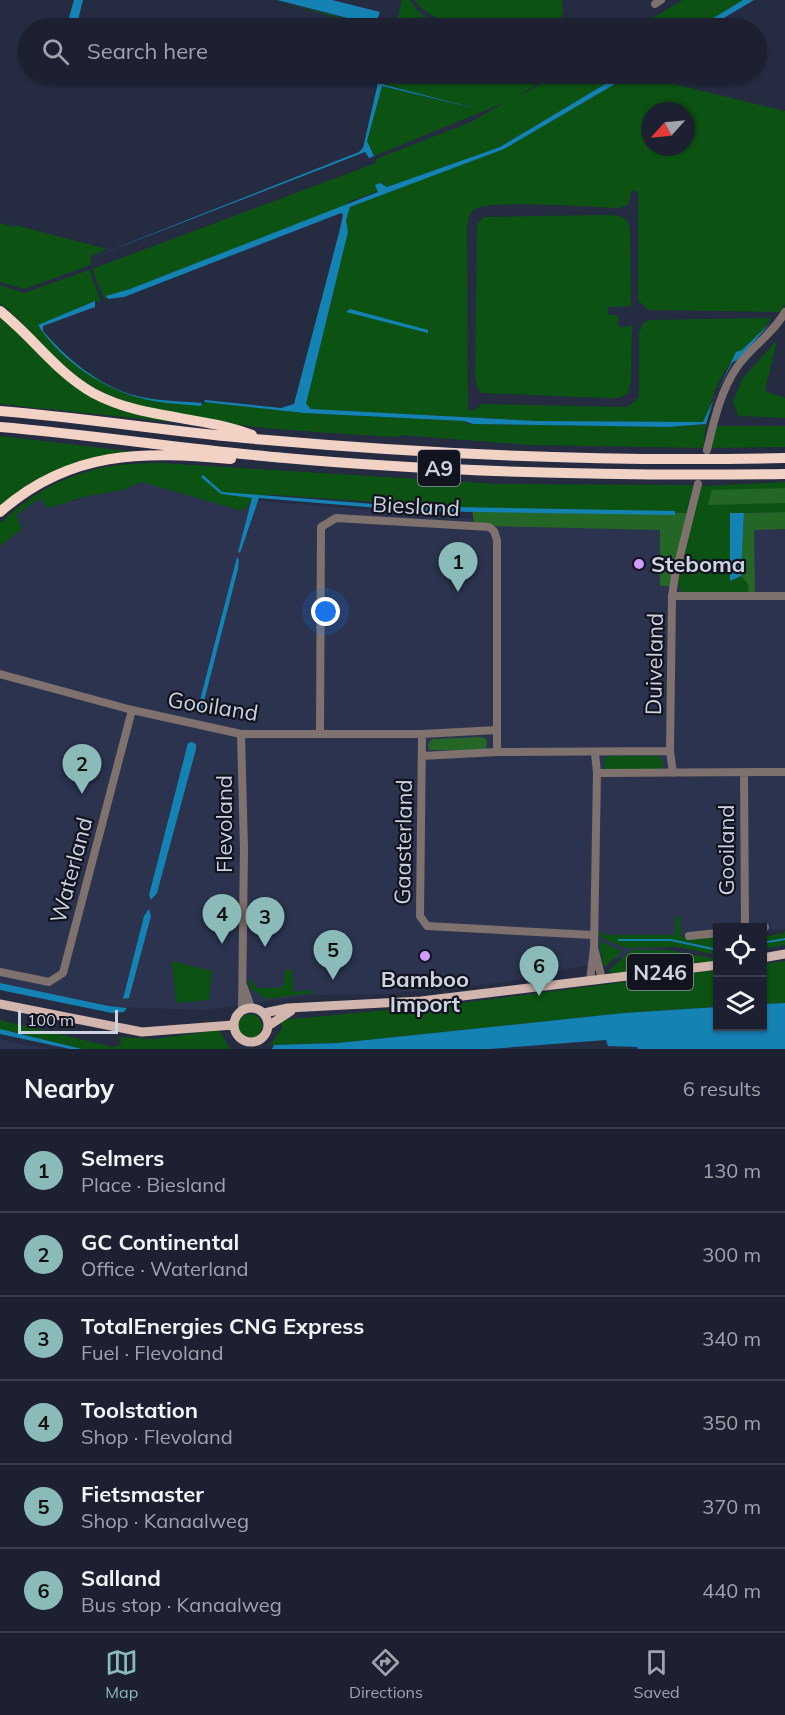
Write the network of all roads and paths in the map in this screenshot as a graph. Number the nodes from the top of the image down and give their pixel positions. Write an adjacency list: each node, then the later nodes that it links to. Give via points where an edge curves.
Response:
1 (0, 311): 5 (highway, A9, via 56,367 94,394 138,411 234,428)
2 (785, 312): 6 (street, via 737,367 724,391)
3 (0, 411): 5 (highway, A9)
4 (0, 427): 7 (highway, A9)
5 (267, 440): 8 (highway, A9, via 499,455)
6 (707, 450)
7 (286, 458): 9 (highway, A9, via 497,471); 11 (highway, A9, via 249,462 140,455 94,460 46,480)
8 (785, 458)
9 (785, 474)
10 (698, 484): 12 (street)
11 (0, 512)
12 (672, 596): 13 (street, Duiveland); 20 (street, Duiveland)
13 (785, 596)
14 (0, 674): 15 (street, Gooiland)
15 (132, 711): 18 (street, Gooiland); 36 (street, Waterland, via 63,973 49,982)
16 (497, 730): 17 (street, Biesland, via 498,540 494,531 489,527 336,518 321,527); 19 (street, Gooiland); 21 (street, Biesland)
17 (320, 732): 18 (street, Gooiland); 19 (street, Gooiland)
18 (241, 734): 41 (street, Flevoland, via 243,985)
19 (422, 734): 23 (street, Gaasterland)
20 (670, 751): 22 (street); 27 (street, Duiveland)
21 (497, 752): 22 (street); 23 (street)
22 (595, 753): 26 (street)
23 (422, 756): 30 (street, Gaasterland, via 420,916 427,926)
24 (744, 772): 25 (street, Gooiland); 27 (street, Gooiland); 28 (street, Gooiland)
25 (785, 772)
26 (597, 773): 27 (street, Gooiland); 30 (street)
27 (673, 773)
28 (744, 923)
29 (713, 933): 31 (street)
30 (593, 935): 32 (street)
31 (689, 936)
32 (594, 948): 37 (street); 38 (street)
33 (785, 954): 34 (main road)
34 (767, 957)
35 (713, 965): 37 (main road, N246)
36 (0, 972)
37 (602, 979): 38 (main road, N246)
38 (590, 981): 40 (main road, N246, via 421,1001)
39 (0, 1004): 43 (main road, via 142,1032)
40 (302, 1007): 42 (main road, N246); 44 (main road, N246, via 281,1015)
41 (247, 1009): 42 (main road); 43 (main road, via 236,1016)
42 (264, 1013): 44 (main road)
43 (233, 1025): 45 (main road, N246)
44 (268, 1026): 46 (main road, N246, via 265,1035)
45 (241, 1044): 46 (main road, N246)
46 (252, 1046)

